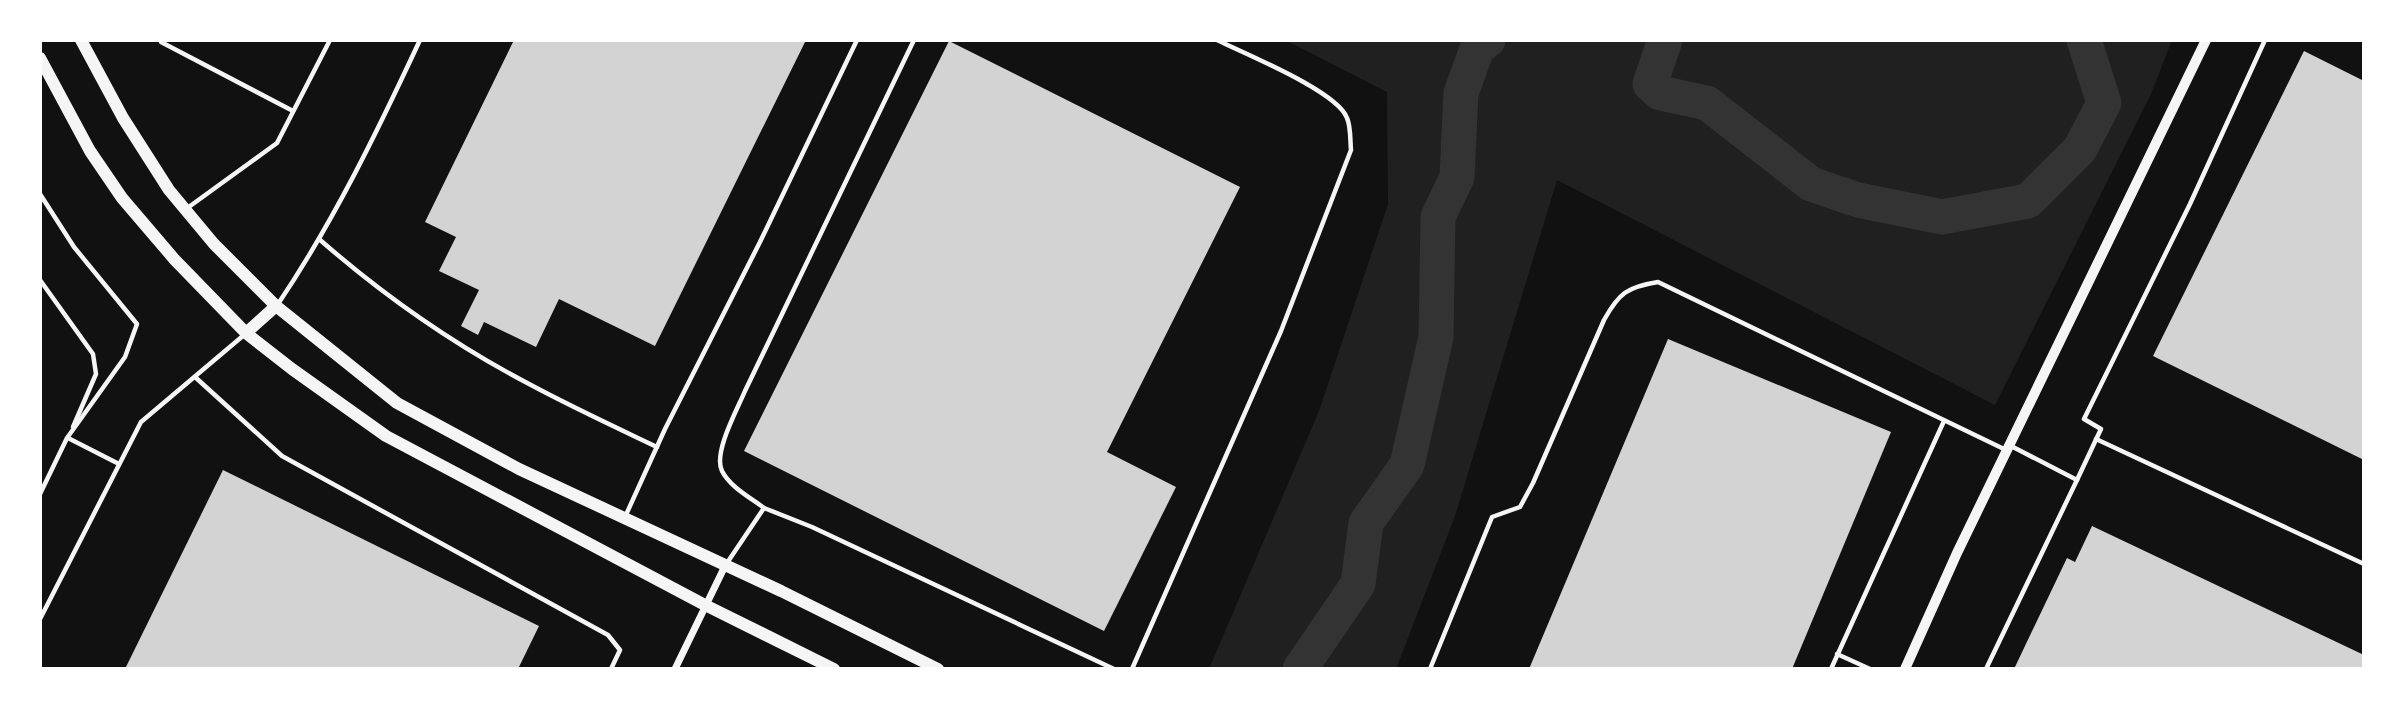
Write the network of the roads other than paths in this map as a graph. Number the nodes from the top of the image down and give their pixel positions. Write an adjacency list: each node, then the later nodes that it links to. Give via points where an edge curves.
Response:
1 (81, 40): 13 (main road, via 123,118)
2 (162, 40): 11 (lane)
3 (330, 40): 11 (lane)
4 (420, 40): 14 (lane)
5 (857, 40): 22 (lane)
6 (914, 40): 27 (lane, via 720,451 721,470)
7 (1217, 40): 39 (lane, via 1306,83 1339,105 1348,118 1351,150 1281,331)
8 (2206, 40): 23 (street)
9 (2266, 40): 21 (lane, via 2084,419 2101,429)
10 (40, 58): 17 (main road, via 90,151 122,198)
11 (293, 111): 13 (lane, via 277,143)
12 (40, 194): 20 (lane, via 75,247 137,324 125,357)
13 (185, 210): 16 (main road)
14 (319, 239): 16 (lane); 22 (lane, via 428,323 529,384)
15 (40, 280): 20 (lane, via 93,354 96,374)
16 (276, 306): 17 (main road); 28 (main road, via 397,403 519,469)
17 (246, 333): 18 (lane); 31 (main road, via 386,436)
18 (195, 377): 24 (lane, via 141,422); 34 (lane, via 282,456 608,635 620,650)
19 (1944, 421): 23 (lane); 33 (lane); 40 (lane, via 1658,282 1635,285 1617,298 1604,320 1520,507 1492,517)
20 (67, 438): 24 (lane); 26 (lane)
21 (2096, 439): 25 (lane); 29 (lane)
22 (657, 447): 28 (lane)
23 (2008, 447): 25 (lane); 43 (street)
24 (119, 464): 32 (lane)
25 (2077, 480): 44 (lane)
26 (40, 494)
27 (764, 508): 30 (lane); 38 (lane)
28 (625, 518): 30 (main road)
29 (2364, 564)
30 (725, 566): 31 (street); 37 (main road)
31 (705, 605): 35 (street); 36 (main road)
32 (40, 619)
33 (1837, 654): 41 (lane); 42 (lane)
34 (611, 669)
35 (676, 669)
36 (834, 669)
37 (938, 669)
38 (1114, 669)
39 (1132, 669)
40 (1430, 669)
41 (1831, 669)
42 (1870, 669)
43 (1905, 669)
44 (1986, 669)

